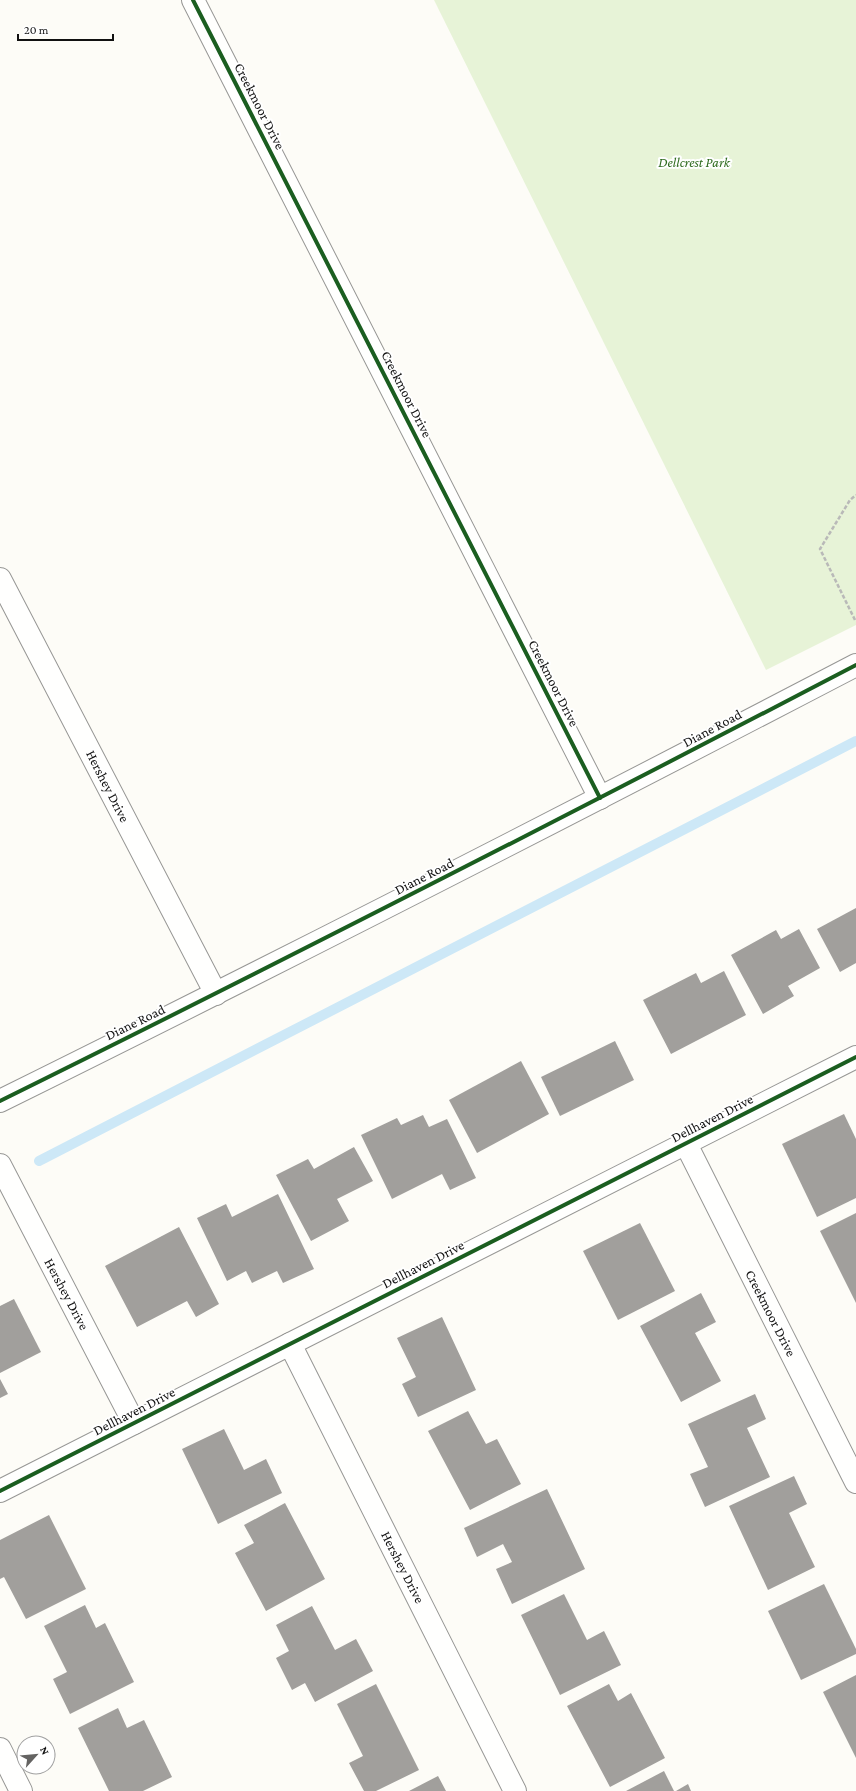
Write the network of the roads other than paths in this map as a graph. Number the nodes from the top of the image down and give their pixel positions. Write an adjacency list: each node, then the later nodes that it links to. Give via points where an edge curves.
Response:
1 (194, 0): 4 (street, Creekmoor Drive)
2 (0, 578): 5 (street, Hershey Drive)
3 (856, 665): 4 (street, Diane Road)
4 (600, 798): 5 (street, Diane Road)
5 (216, 994): 7 (street, Diane Road)
6 (856, 1057): 8 (street, Dellhaven Drive)
7 (0, 1101)
8 (686, 1144): 10 (street, Dellhaven Drive); 12 (street, Creekmoor Drive)
9 (0, 1165): 11 (street, Hershey Drive)
10 (290, 1344): 11 (street, Dellhaven Drive); 16 (street, Hershey Drive)
11 (134, 1423): 13 (street, Dellhaven Drive)
12 (856, 1482)
13 (0, 1491)
14 (0, 1749): 15 (street)
15 (21, 1791)
16 (515, 1791)

